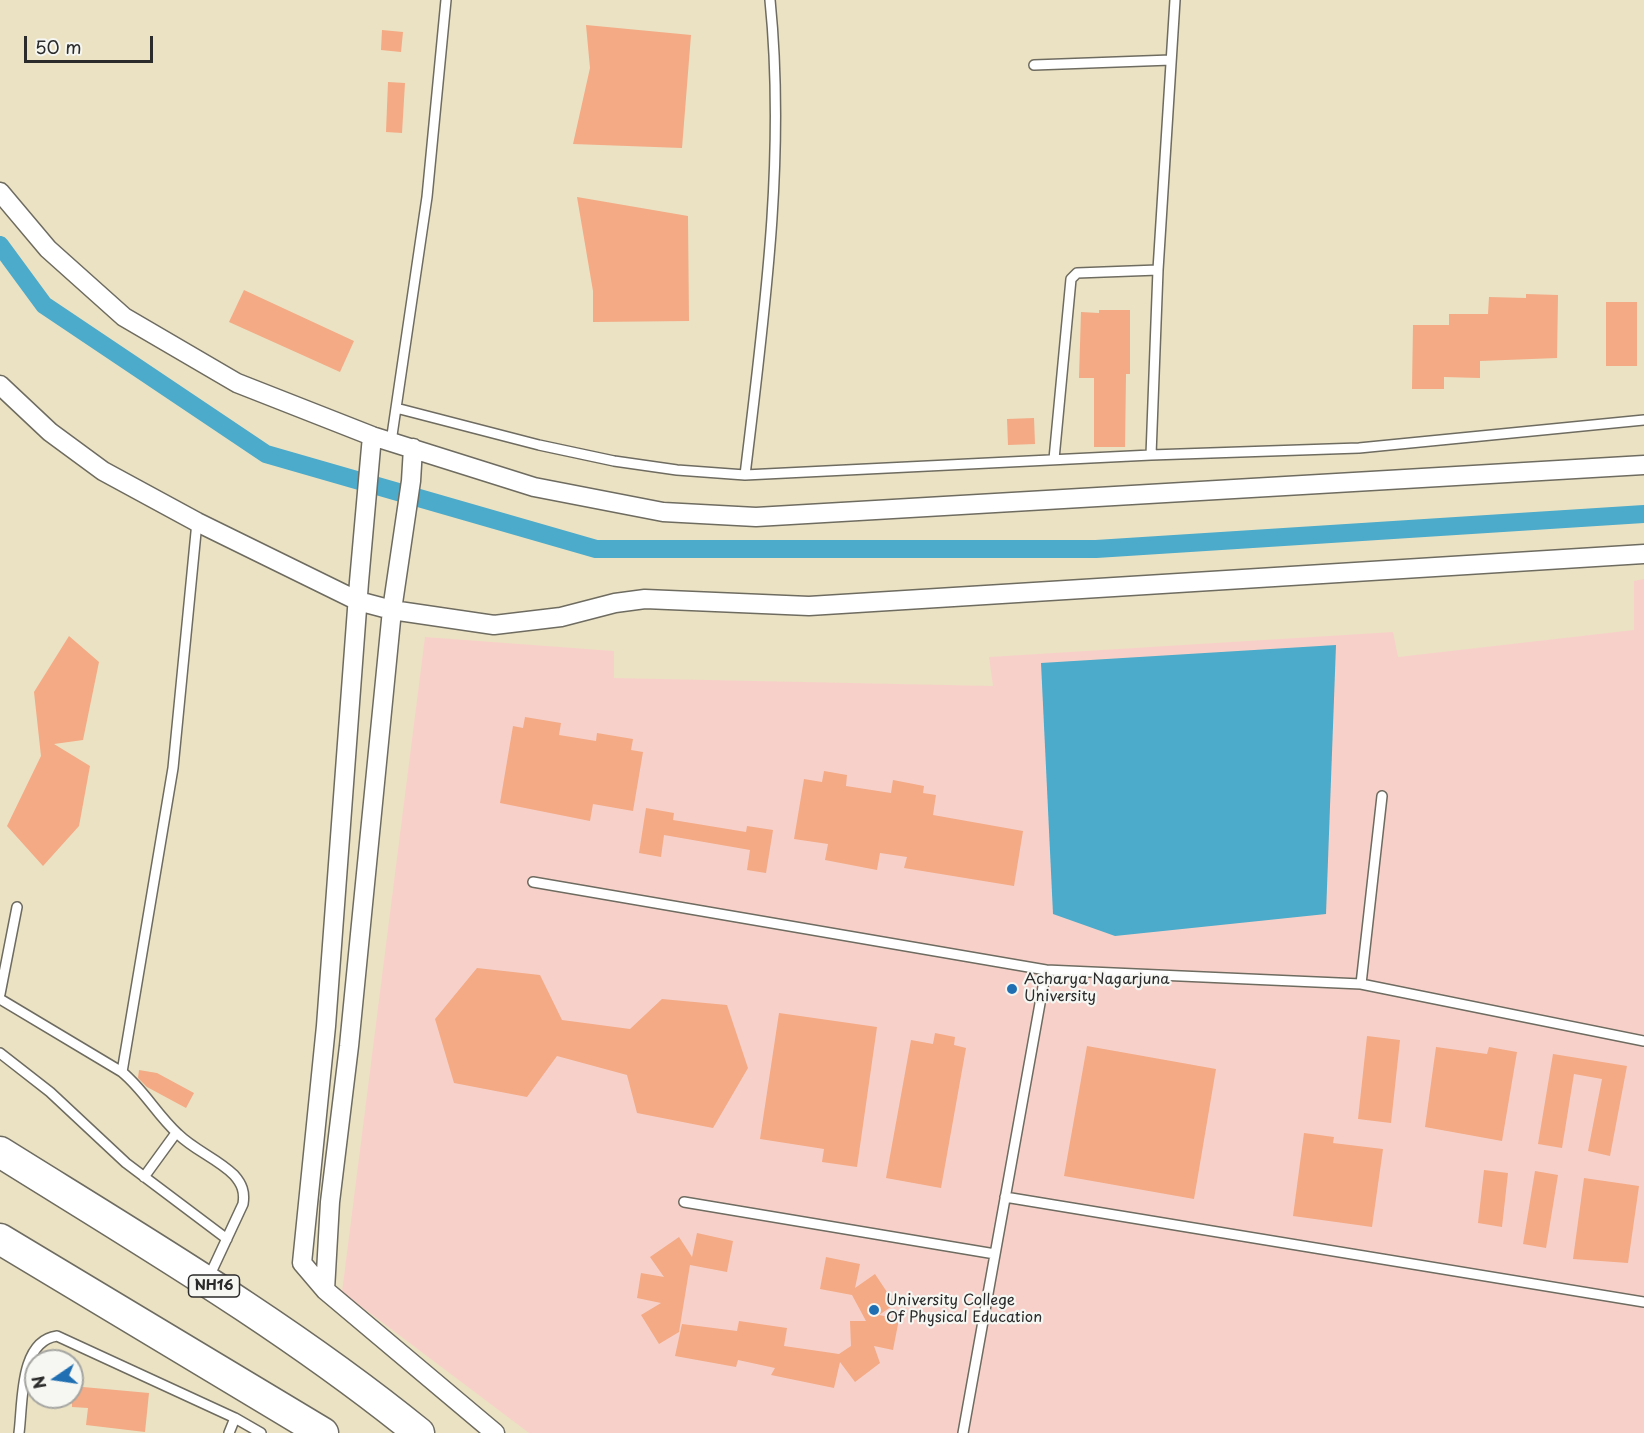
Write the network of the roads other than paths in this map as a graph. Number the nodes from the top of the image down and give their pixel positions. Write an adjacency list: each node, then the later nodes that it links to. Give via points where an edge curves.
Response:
1 (446, 0): 9 (lane, via 427,197)
2 (770, 0): 17 (lane, via 777,124 773,222)
3 (1175, 0): 4 (lane)
4 (1171, 60): 5 (lane); 7 (lane)
5 (1034, 65)
6 (0, 192): 11 (street, via 48,249 124,317 237,383)
7 (1158, 270): 14 (lane); 15 (lane, via 1077,273 1071,279)
8 (0, 385): 18 (street, via 50,432 103,471)
9 (396, 408): 12 (lane); 17 (lane, via 614,460)
10 (1644, 420): 14 (lane, via 1359,448)
11 (372, 436): 12 (street); 20 (street)
12 (391, 442): 13 (street)
13 (413, 448): 16 (street, via 534,487 663,512 756,517); 21 (street)
14 (1151, 455): 15 (lane)
15 (1054, 459): 17 (lane)
16 (1644, 465)
17 (745, 475)
18 (197, 522): 20 (street); 31 (lane, via 173,768)
19 (1644, 554): 21 (street, via 809,606 645,599 517,624 494,625)
20 (358, 601): 21 (street); 41 (street, via 327,1015 303,1241 302,1263)
21 (392, 610): 41 (street, via 330,1202)
22 (1382, 796): 26 (lane)
23 (533, 882): 25 (lane)
24 (17, 907): 27 (lane)
25 (1046, 970): 26 (lane); 35 (lane)
26 (1361, 984): 29 (lane)
27 (0, 994)
28 (0, 999): 31 (lane)
29 (1644, 1041)
30 (0, 1053): 34 (lane, via 50,1092 93,1135)
31 (122, 1072): 32 (lane, via 137,1084)
32 (176, 1133): 34 (lane); 38 (lane, via 232,1173 241,1184 243,1204)
33 (0, 1152): 40 (highway, NH16)
34 (144, 1177): 38 (lane)
35 (1005, 1197): 39 (lane); 42 (lane)
36 (684, 1202): 39 (lane)
37 (0, 1239): 47 (highway)
38 (227, 1239): 40 (lane)
39 (995, 1254): 50 (lane)
40 (207, 1281): 48 (highway, NH16)
41 (325, 1290): 49 (street)
42 (1644, 1302)
43 (235, 1418): 44 (lane, via 57,1336 41,1342 33,1352); 45 (lane); 46 (lane)
44 (19, 1433)
45 (229, 1433)
46 (261, 1433)
47 (323, 1433)
48 (419, 1433)
49 (495, 1433)
50 (963, 1433)

